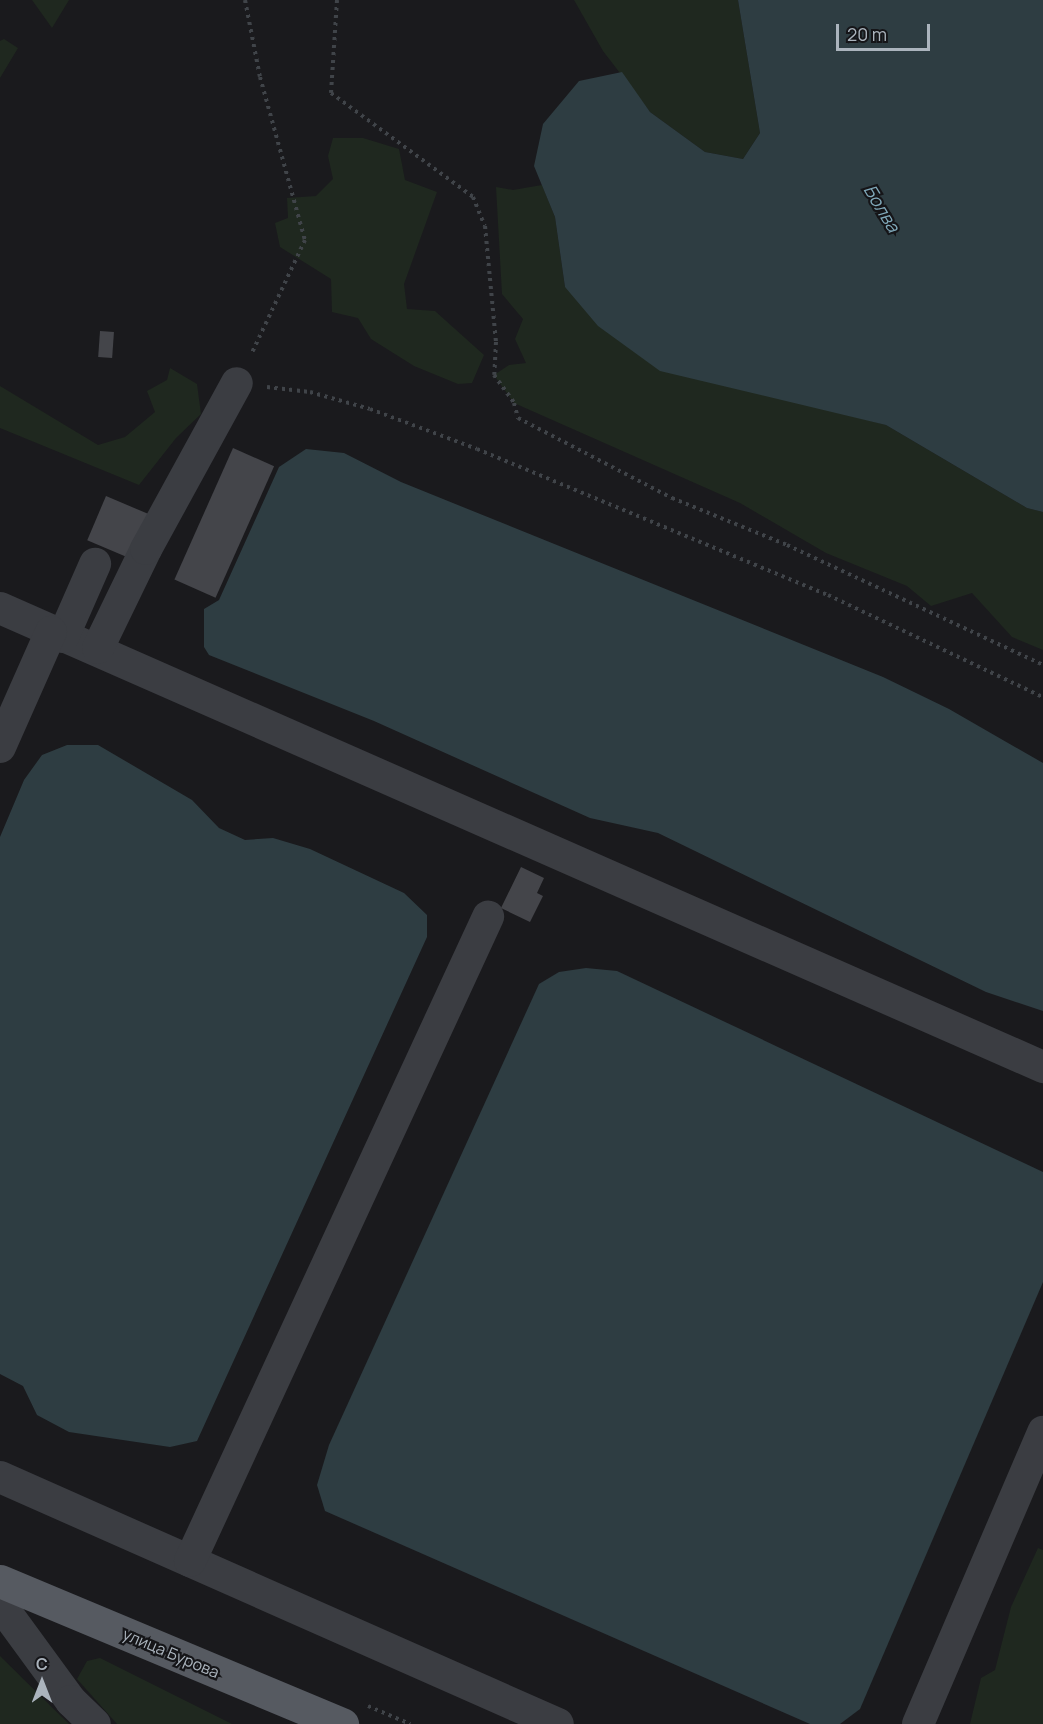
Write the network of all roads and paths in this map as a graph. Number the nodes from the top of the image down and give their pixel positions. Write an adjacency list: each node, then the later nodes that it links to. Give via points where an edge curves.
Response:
1 (245, 0): 3 (path, via 260,77 305,240)
2 (337, 0): 8 (path, via 331,93 473,197 486,226 496,342 494,375 514,403 518,418 672,498 787,545)
3 (237, 383): 7 (lane, via 146,549); 9 (path, via 330,398 477,449 828,595)
4 (95, 564): 6 (lane)
5 (0, 608): 6 (lane)
6 (57, 635): 7 (lane); 10 (lane)
7 (98, 648): 12 (lane)
8 (1043, 665)
9 (1043, 697)
10 (0, 747)
11 (488, 917): 15 (lane)
12 (1043, 1067)
13 (1043, 1432): 21 (lane)
14 (0, 1477): 15 (lane)
15 (190, 1561): 20 (lane)
16 (0, 1581): 19 (main road, улица Бурова)
17 (0, 1604): 18 (lane, via 71,1701)
18 (95, 1724)
19 (342, 1724)
20 (558, 1724)
21 (918, 1724)

